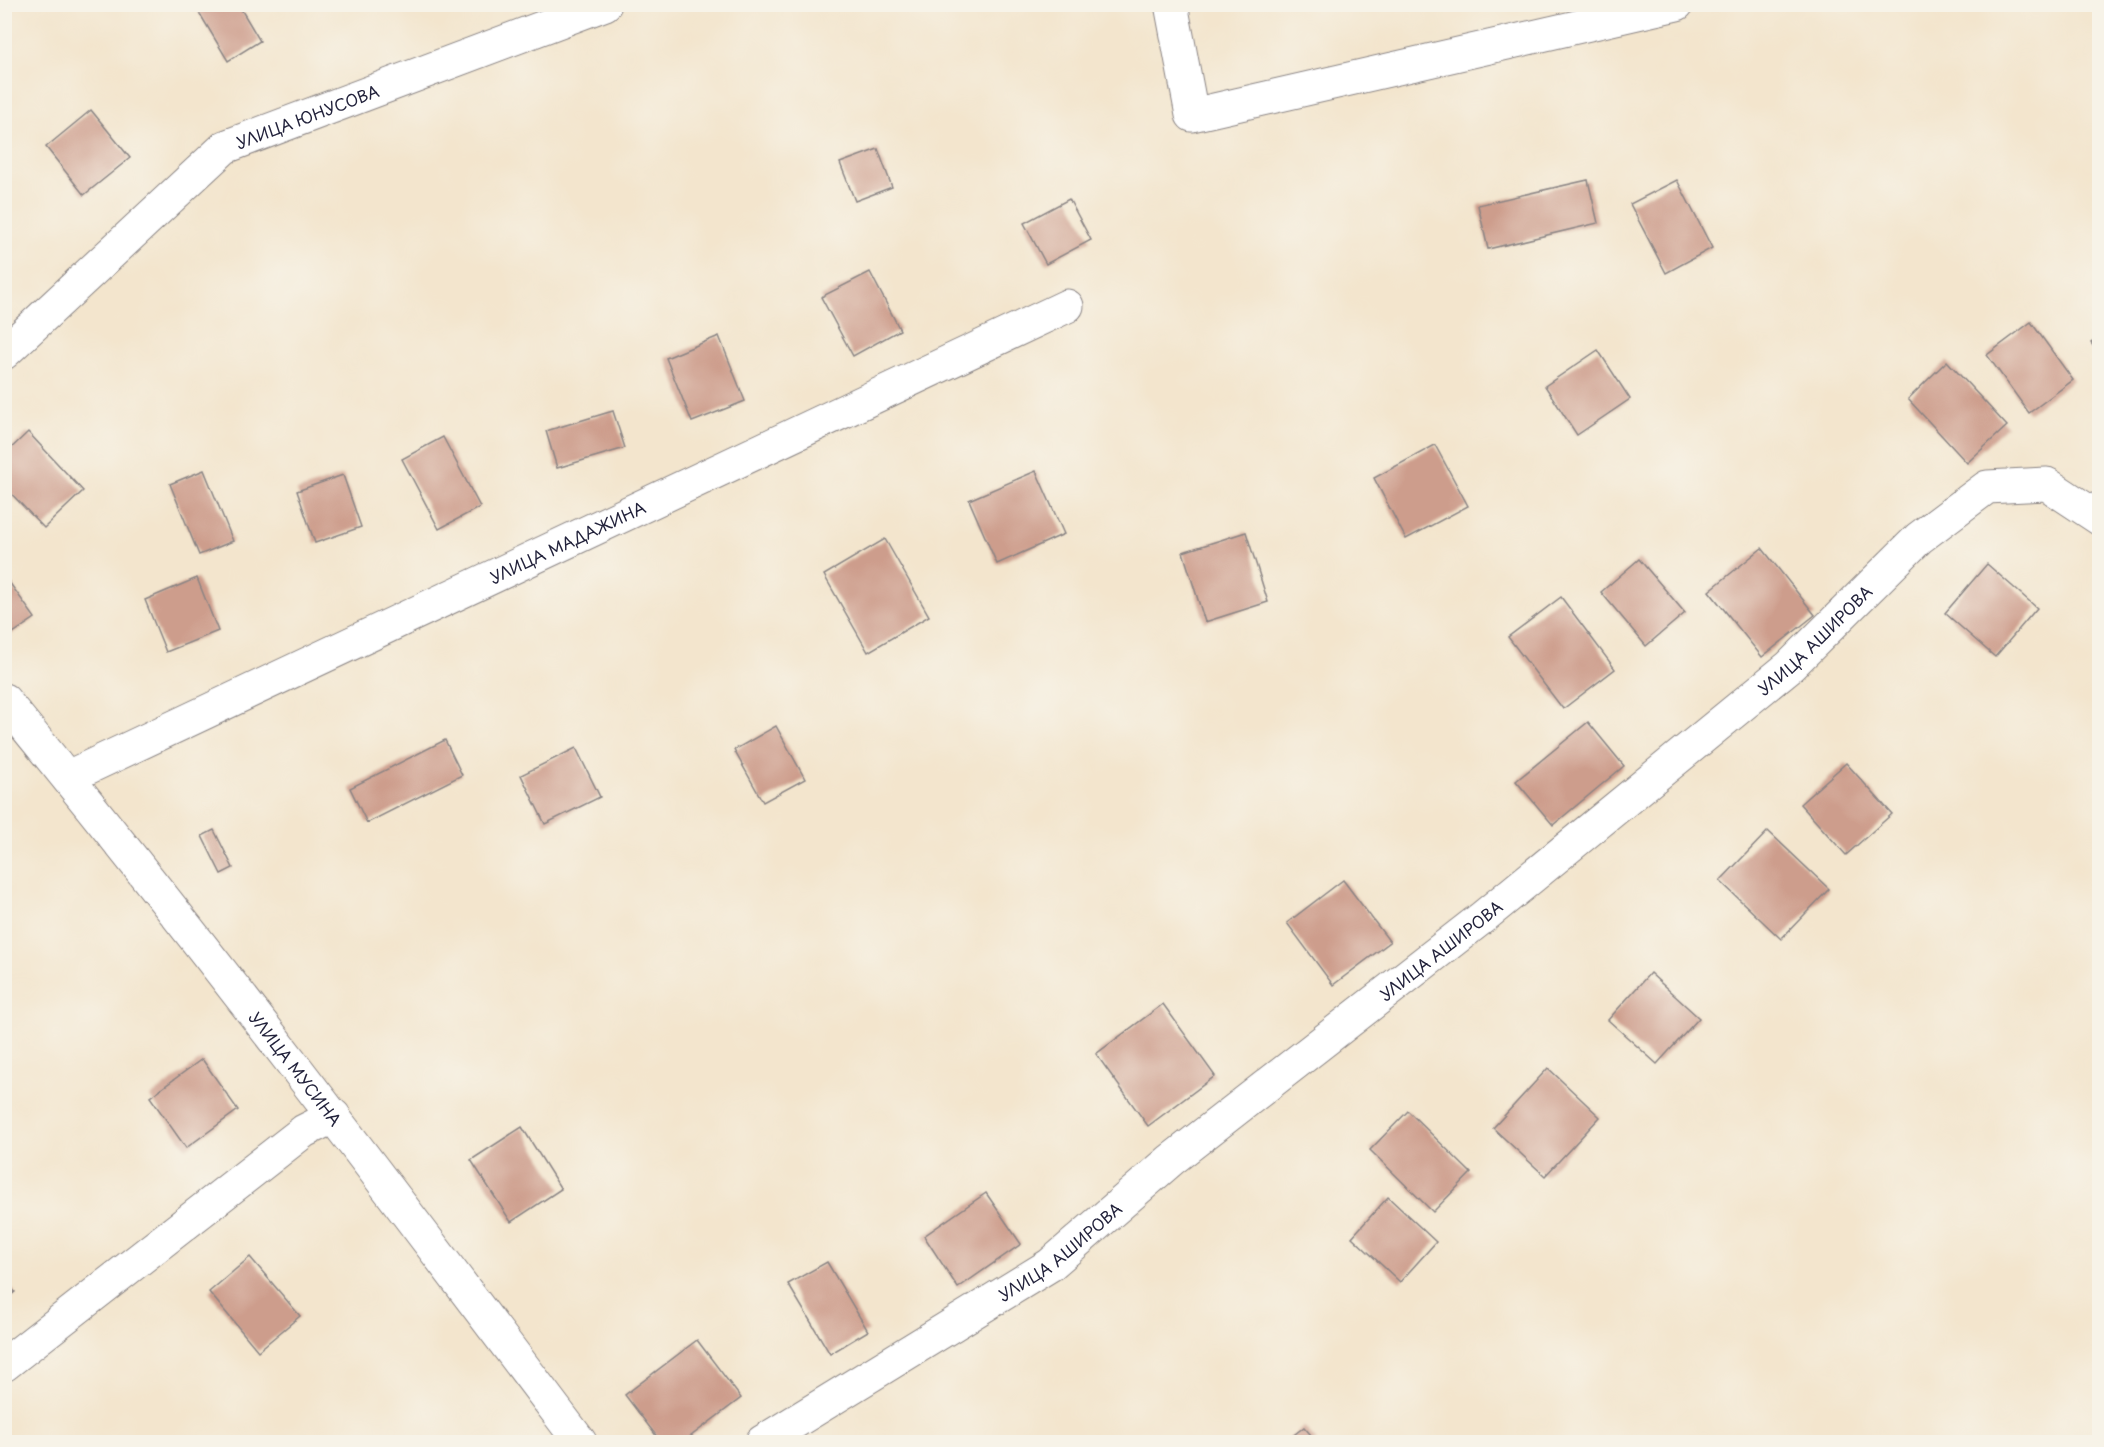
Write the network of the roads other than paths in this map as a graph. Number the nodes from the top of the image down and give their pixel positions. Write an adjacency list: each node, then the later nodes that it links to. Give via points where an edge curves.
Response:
1 (605, 4): 5 (street, УЛИЦА ЮНУСОВА, via 225,147)
2 (1171, 4): 3 (street, via 1192,115)
3 (1677, 4)
4 (1067, 306): 8 (street, УЛИЦА МАДАЖИНА)
5 (4, 353)
6 (2100, 519): 12 (street, УЛИЦА АШИРОВА, via 2047,484 1987,487 1919,538 1790,666 1483,917 1170,1160 1050,1264)
7 (4, 700): 8 (street, УЛИЦА МУСИНА)
8 (68, 777): 9 (street, УЛИЦА МУСИНА)
9 (334, 1116): 10 (street, via 304,1131); 11 (street, УЛИЦА МУСИНА)
10 (4, 1365)
11 (580, 1443)
12 (762, 1443)

